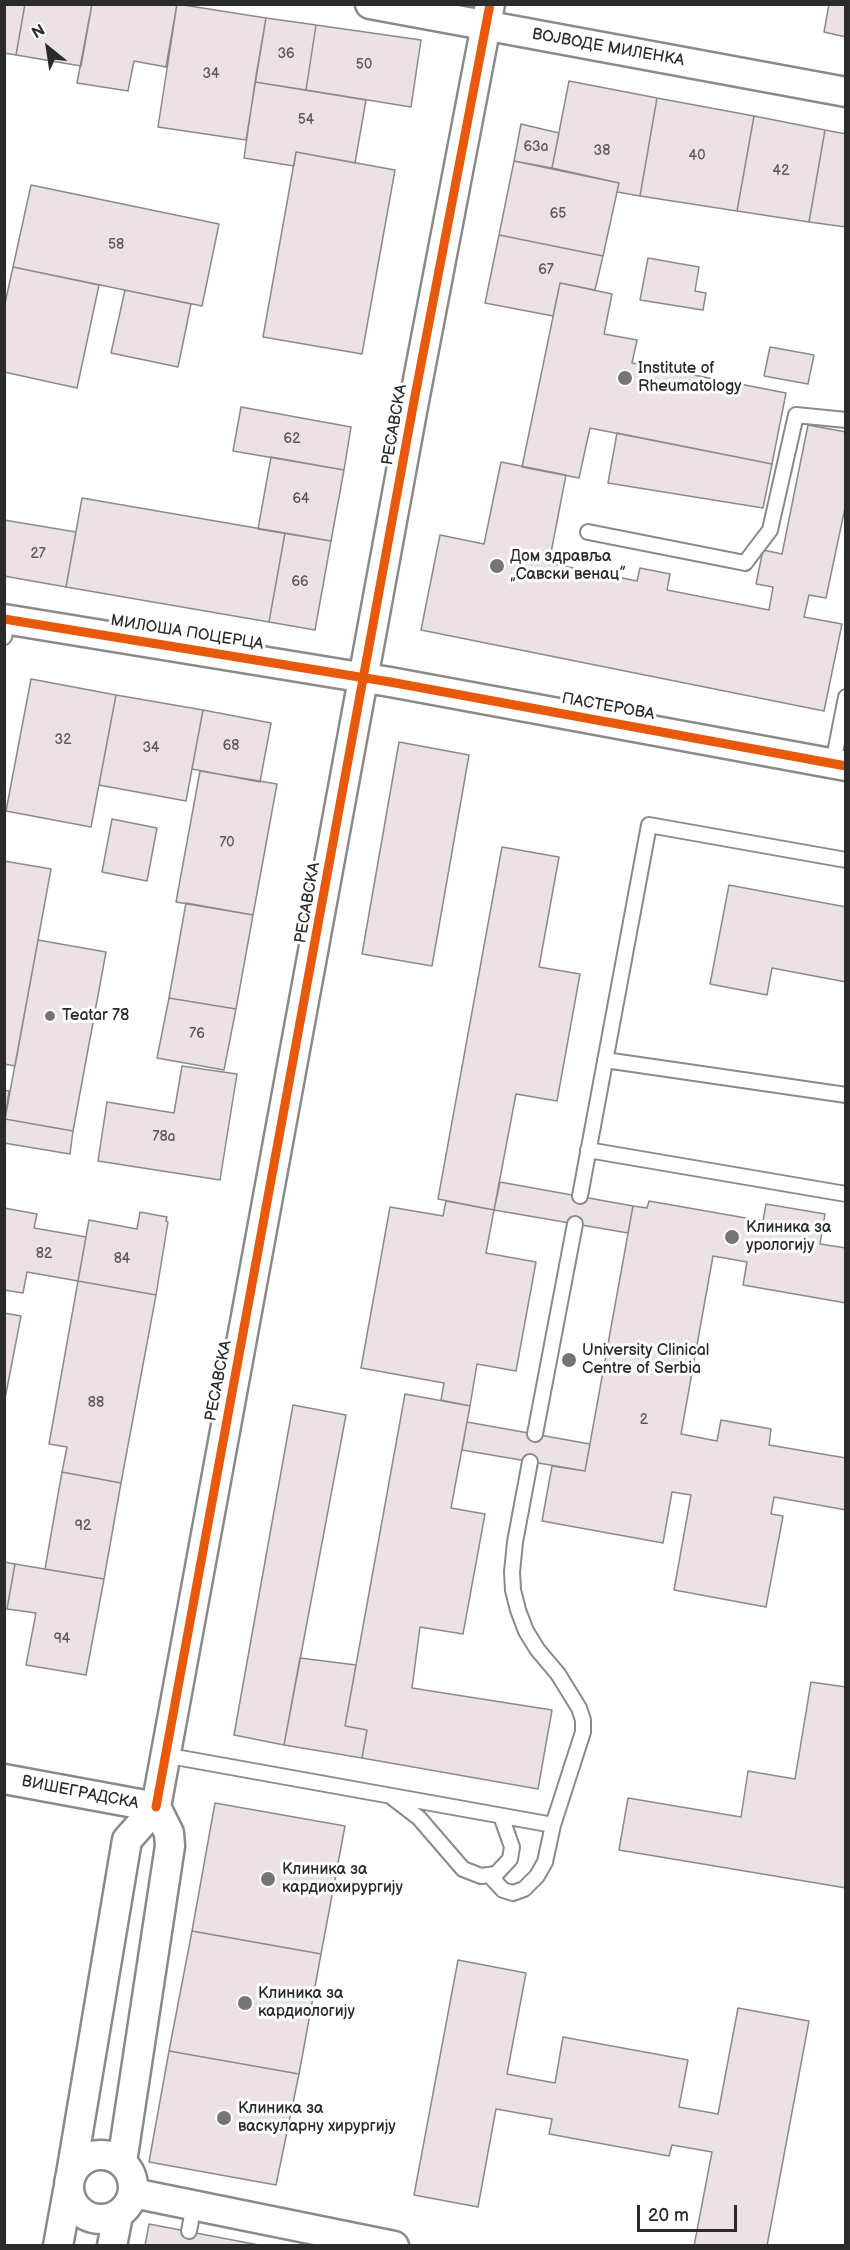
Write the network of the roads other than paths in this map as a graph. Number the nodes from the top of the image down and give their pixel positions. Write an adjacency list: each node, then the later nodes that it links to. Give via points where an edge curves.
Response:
1 (370, 4): 2 (street, ВОЈВОДЕ МИЛЕНКА)
2 (488, 15): 3 (street, ВОЈВОДЕ МИЛЕНКА); 7 (street, РЕСАВСКА)
3 (846, 92)
4 (846, 420): 5 (lane, via 796,415 770,530 746,563)
5 (588, 532)
6 (6, 625): 7 (street, МИЛОША ПОЦЕРЦА)
7 (365, 677): 9 (street, ПАСТЕРОВА); 19 (street, РЕСАВСКА)
8 (846, 697): 9 (lane)
9 (839, 765)
10 (846, 860): 11 (lane, via 649,825)
11 (605, 1059): 12 (lane); 13 (lane)
12 (846, 1095)
13 (588, 1150): 14 (lane); 15 (lane)
14 (846, 1194)
15 (580, 1197)
16 (574, 1224): 17 (lane)
17 (535, 1434)
18 (530, 1462): 24 (lane, via 515,1542 513,1590 526,1631 564,1683 583,1720 583,1732)
19 (164, 1755): 21 (lane); 22 (street, РЕСАВСКА)
20 (4, 1779): 22 (street, ВИШЕГРАДСКА)
21 (392, 1796): 23 (lane); 25 (lane, via 419,1818 463,1869 473,1875)
22 (156, 1807): 26 (street, via 169,1833 170,1846); 27 (street, via 126,1840)
23 (501, 1816): 24 (lane); 25 (lane, via 512,1852 502,1869)
24 (553, 1825): 25 (lane, via 545,1862 524,1889 508,1893)
25 (490, 1876)
26 (122, 2162): 27 (street, via 111,2156 86,2158 77,2164); 28 (street, via 132,2179)
27 (69, 2183): 28 (street, via 72,2203 86,2216 102,2219); 30 (street)
28 (125, 2204): 29 (street); 31 (street)
29 (332, 2239): 32 (street)
30 (58, 2246)
31 (112, 2246)
32 (394, 2246)

